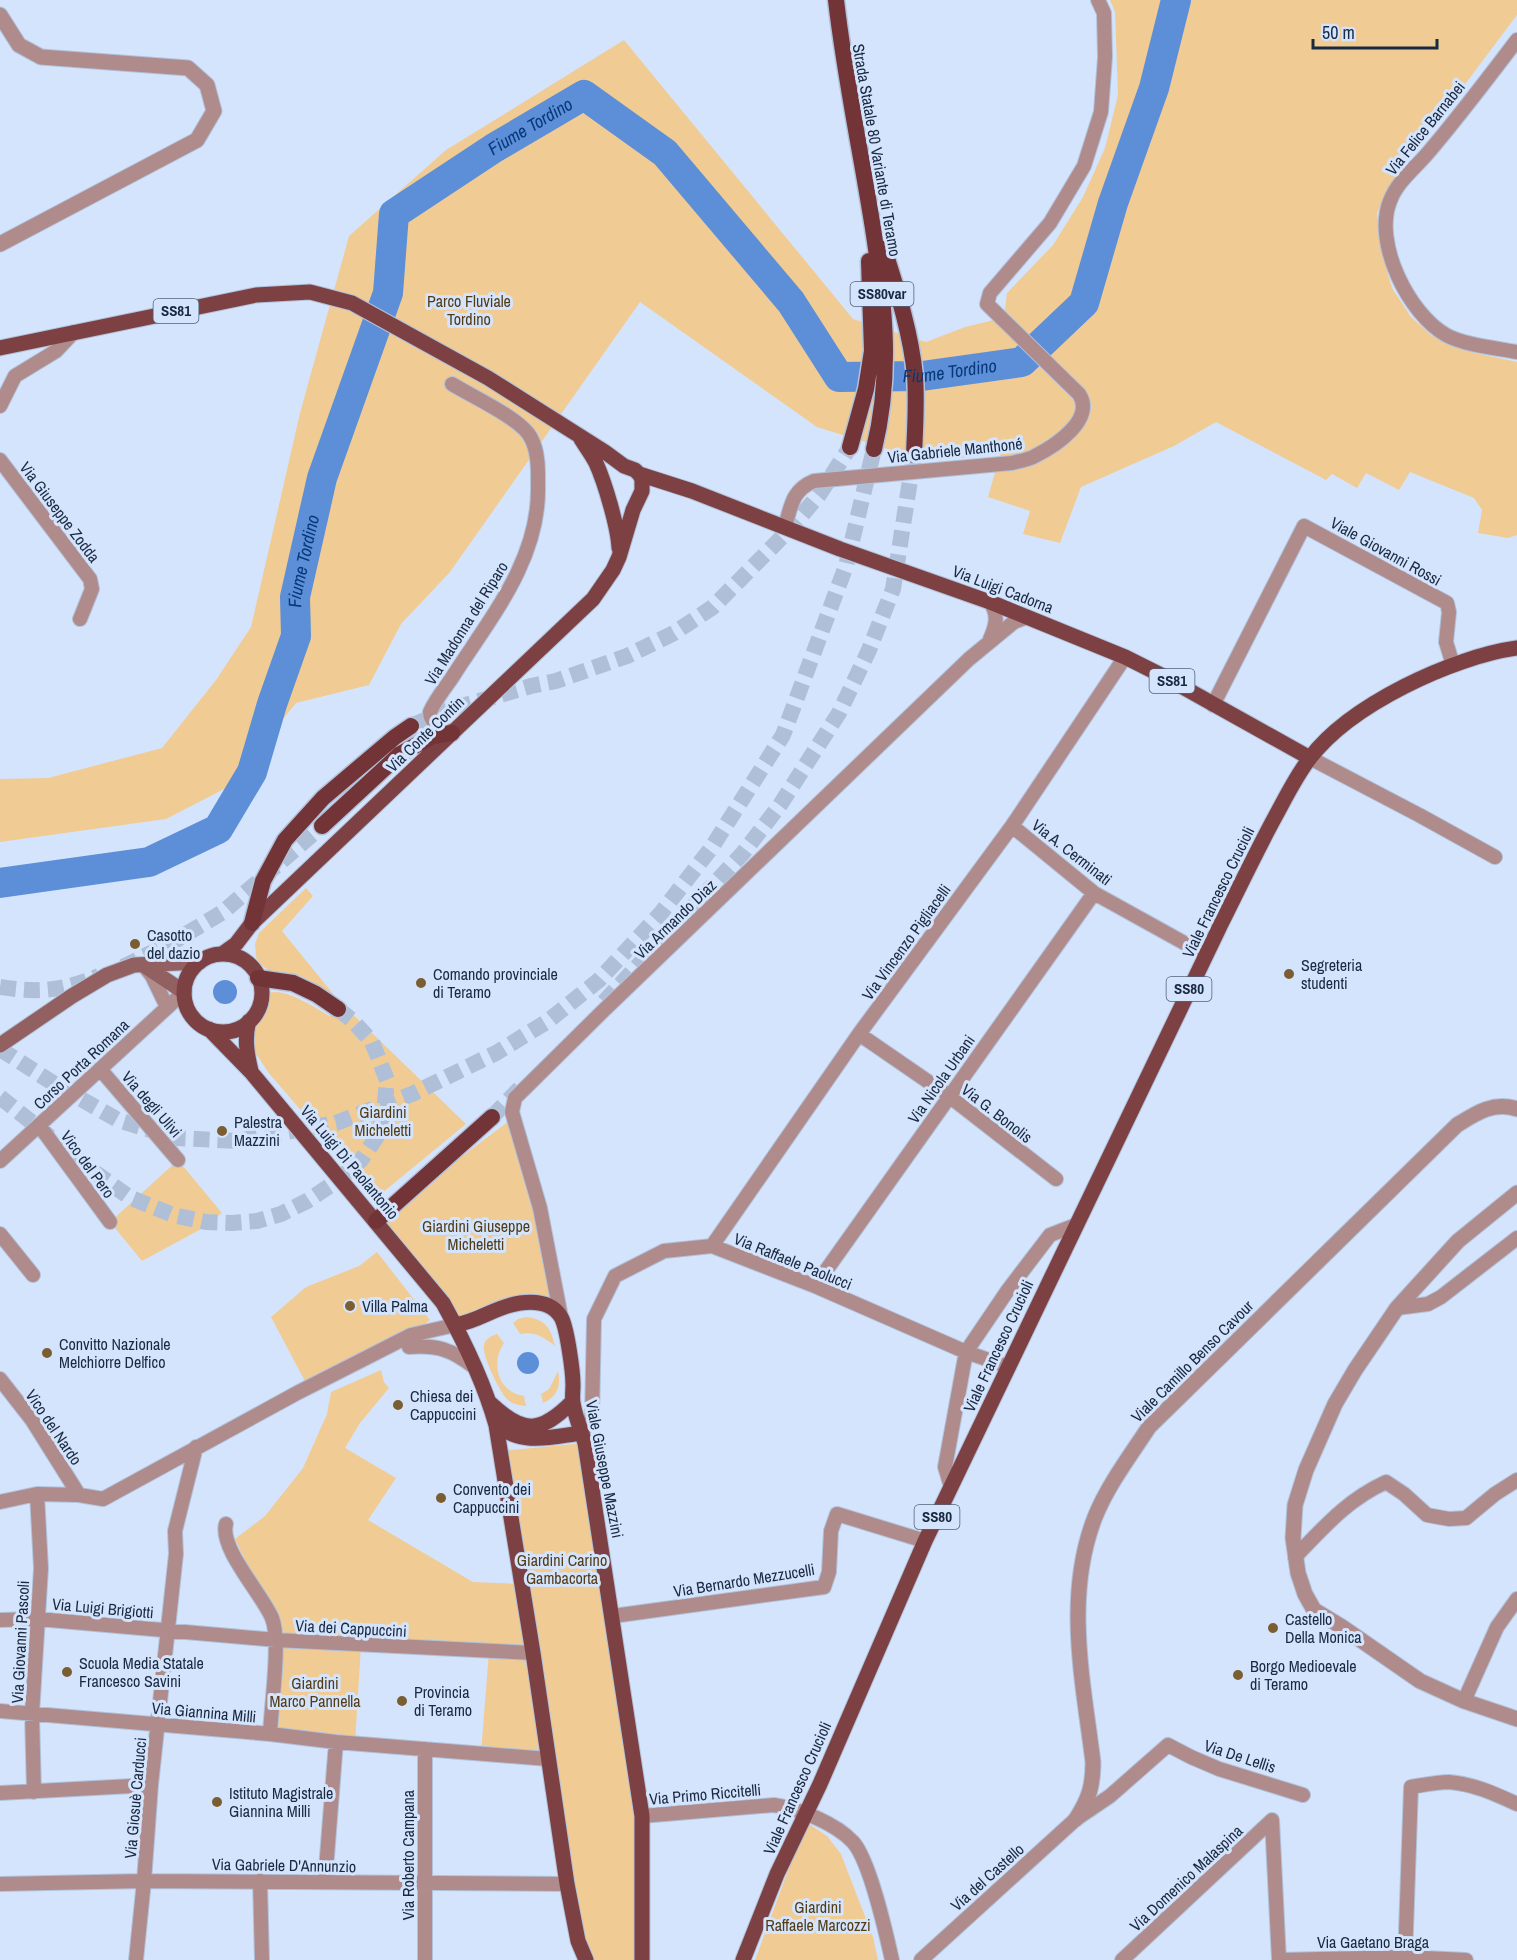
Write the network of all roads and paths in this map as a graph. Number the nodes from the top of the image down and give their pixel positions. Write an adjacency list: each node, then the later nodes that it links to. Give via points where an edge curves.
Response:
1 (1, 0): 4 (street)
2 (836, 0): 7 (highway, Strada Statale 80 Variante di Teramo / SS80var)
3 (1098, 0): 24 (street, Via Gabriele Manthoné, via 1104,13 1101,112 1084,166 1050,223 990,293 987,304 1079,394 1084,401 1078,422 1053,446 1033,458 1012,463 814,481 801,486)
4 (0, 9)
5 (0, 15): 8 (street, via 19,45 41,57 188,68 207,85 214,111 197,140)
6 (1517, 40): 11 (street, Via Felice Barnabei, via 1397,186 1386,220 1397,276 1433,326 1449,336)
7 (868, 197): 15 (highway, Strada Statale 80 Variante di Teramo / SS80var, via 886,328 884,392); 16 (highway, via 872,351); 17 (highway, via 894,281 915,374)
8 (0, 244)
9 (74, 332): 10 (main road, SS81); 13 (street, via 56,351 15,376); 14 (main road, SS81, via 256,295 310,292 352,303 488,378)
10 (0, 348)
11 (1517, 352)
12 (452, 384): 35 (street, Via Madonna del Riparo, via 518,423 531,437 537,457 538,515 523,564 506,595 432,706)
13 (0, 406)
14 (579, 436): 19 (main road); 22 (main road, via 596,462)
15 (876, 442)
16 (850, 447)
17 (914, 448)
18 (0, 460): 28 (street, Via Giuseppe Zodda, via 90,579 92,589)
19 (624, 466): 20 (main road, SS81); 22 (main road, via 608,474)
20 (639, 474): 21 (main road, Via Luigi Cadorna / SS81); 23 (main road)
21 (670, 483): 23 (main road, via 652,486); 24 (main road, Via Luigi Cadorna / SS81)
22 (605, 490): 23 (main road, via 615,502 626,505); 25 (main road, via 619,541)
23 (641, 493): 25 (main road, Via Conte Contin)
24 (784, 527): 26 (main road, Via Luigi Cadorna / SS81)
25 (619, 557): 35 (main road, Via Conte Contin, via 592,598)
26 (990, 603): 27 (main road, Via Luigi Cadorna / SS81); 29 (street, via 996,621)
27 (1027, 617): 29 (street, Via Armando Diaz, via 1014,621); 31 (main road, Via Luigi Cadorna / SS81)
28 (80, 619)
29 (990, 641): 75 (street, Via Armando Diaz, via 515,1098 512,1112 540,1208)
30 (1517, 648): 32 (main road, SS80)
31 (1125, 657): 33 (main road, Via Luigi Cadorna / SS81); 38 (street, Via Vincenzo Pigliacelli)
32 (1453, 664): 33 (street, Viale Giovanni Rossi, via 1446,642 1447,603 1304,526); 36 (main road, SS80, via 1353,718)
33 (1213, 705): 36 (main road, Via Luigi Cadorna / SS81)
34 (411, 726): 41 (highway, via 323,798 285,840 263,881)
35 (452, 733): 37 (highway, via 433,735 411,746); 41 (main road, Via Conte Contin)
36 (1310, 758): 39 (street); 43 (main road, Viale Francesco Crucioli / SS80, via 1255,854)
37 (322, 826)
38 (1012, 826): 40 (street, Via A. Cerminati); 53 (street, Via Vincenzo Pigliacelli)
39 (1494, 857)
40 (1094, 893): 43 (street, Via A. Cerminati); 57 (street, Via Nicola Urbani)
41 (249, 927): 42 (main road, Via Conte Contin); 45 (main road, via 244,943)
42 (222, 954): 44 (main road); 45 (main road)
43 (1206, 955): 67 (main road, Viale Francesco Crucioli / SS80)
44 (200, 962): 46 (main road); 48 (main road, via 188,975)
45 (246, 962): 47 (main road)
46 (145, 966): 48 (main road); 49 (street); 54 (main road, via 134,965 107,975)
47 (258, 978): 50 (highway, via 293,983); 51 (main road, via 261,1001)
48 (184, 992): 49 (street, Corso Porta Romana); 52 (main road, via 193,1018)
49 (167, 1007): 55 (street, Corso Porta Romana)
50 (338, 1009)
51 (249, 1021): 52 (main road, via 226,1032); 56 (main road, via 246,1032)
52 (209, 1029): 56 (main road, Via Luigi Di Paolantonio)
53 (859, 1034): 57 (street, Via G. Bonolis); 70 (street, Via Vincenzo Pigliacelli)
54 (0, 1045)
55 (100, 1069): 60 (street, Corso Porta Romana); 61 (street, Via degli Ulivi)
56 (251, 1071): 65 (main road, Via Luigi Di Paolantonio)
57 (949, 1096): 63 (street, Via G. Bonolis); 72 (street, Via Nicola Urbani)
58 (1515, 1104): 120 (street, Viale Camillo Benso Cavour, via 1482,1109 1457,1125 1149,1427 1115,1478 1095,1517 1081,1573 1078,1652 1094,1762 1088,1799)
59 (492, 1117): 65 (highway)
60 (39, 1125): 62 (street, Corso Porta Romana); 66 (street, Vico del Pero)
61 (178, 1160)
62 (0, 1161)
63 (1056, 1179)
64 (1517, 1193): 73 (street, via 1458,1241)
65 (376, 1221): 76 (main road, Via Luigi Di Paolantonio, via 443,1303)
66 (110, 1222)
67 (1076, 1225): 79 (street, via 1050,1235); 81 (main road, Viale Francesco Crucioli / SS80)
68 (0, 1234): 71 (street)
69 (1517, 1238): 73 (street, via 1441,1297 1428,1304)
70 (712, 1246): 72 (street, Via Raffaele Paolucci); 86 (street, Via Raffaele Paolucci, via 664,1251 615,1276 594,1319 592,1416)
71 (33, 1275)
72 (815, 1286): 79 (street, Via Raffaele Paolucci)
73 (1397, 1308): 95 (street, via 1335,1404 1306,1470 1293,1517)
74 (483, 1317): 75 (main road, via 506,1305 538,1302); 76 (main road); 77 (main road)
75 (561, 1317): 83 (main road, Viale Giuseppe Mazzini, via 570,1356)
76 (455, 1325): 77 (main road); 87 (street, via 411,1335)
77 (462, 1340): 80 (main road)
78 (409, 1347): 80 (street, via 443,1348)
79 (966, 1352): 81 (street, Via Raffaele Paolucci); 89 (street, via 945,1467)
80 (474, 1367): 84 (main road)
81 (1009, 1367): 89 (main road, Viale Francesco Crucioli / SS80)
82 (0, 1379): 91 (street, Vico del Nardo, via 32,1420)
83 (573, 1402): 84 (main road, via 557,1417 538,1426 507,1419); 86 (main road, Viale Giuseppe Mazzini)
84 (490, 1403): 85 (main road)
85 (495, 1425): 86 (main road, via 520,1438); 102 (main road)
86 (582, 1433): 97 (main road, Viale Giuseppe Mazzini)
87 (196, 1447): 91 (street, via 103,1499); 100 (street, Via Giosuè Carducci, via 175,1531)
88 (1517, 1480): 95 (street, via 1466,1518 1449,1519 1427,1515 1386,1482 1346,1506)
89 (951, 1487): 94 (main road, Viale Francesco Crucioli / SS80)
90 (37, 1494): 91 (street); 92 (street); 98 (street, Via Giovanni Pascoli, via 41,1568)
91 (79, 1495)
92 (0, 1502)
93 (226, 1524): 101 (street, via 228,1546 273,1619)
94 (925, 1541): 97 (street, Via Bernardo Mezzucelli, via 837,1514 824,1587); 118 (main road, Viale Francesco Crucioli / SS80)
95 (1295, 1557): 103 (street, via 1305,1594 1314,1610 1420,1681)
96 (1517, 1599): 103 (street, via 1497,1627)
97 (613, 1616): 119 (main road, Viale Giuseppe Mazzini)
98 (38, 1619): 99 (street, Via Luigi Brigiotti); 100 (street, Via Luigi Brigiotti); 105 (street, Via Giovanni Pascoli)
99 (0, 1620)
100 (167, 1630): 101 (street, Via dei Cappuccini); 107 (street, Via Giosuè Carducci)
101 (276, 1640): 102 (street, Via dei Cappuccini); 108 (street)
102 (533, 1653): 112 (main road)
103 (1464, 1701): 106 (street)
104 (0, 1711): 105 (street, Via Giannina Milli)
105 (32, 1714): 107 (street, Via Giannina Milli); 114 (street, Via Giovanni Pascoli)
106 (1517, 1719)
107 (158, 1724): 108 (street, Via Giannina Milli); 113 (street, Via Giosuè Carducci)
108 (270, 1734): 109 (street, Via Giannina Milli)
109 (336, 1742): 111 (street, Via Giannina Milli); 123 (street)
110 (1168, 1744): 116 (street, Via De Lellis, via 1219,1769); 120 (street, Via del Castello, via 1110,1796)
111 (425, 1749): 112 (street, Via Giannina Milli); 125 (street, Via Roberto Campana)
112 (548, 1759): 126 (main road)
113 (151, 1785): 114 (street); 121 (street, Via Giosuè Carducci)
114 (34, 1792): 115 (street)
115 (0, 1793)
116 (1303, 1795)
117 (1517, 1804): 129 (street, via 1467,1785 1447,1782 1411,1787)
118 (806, 1813): 119 (street, Via Primo Riccitelli, via 774,1805); 135 (main road, Viale Francesco Crucioli / SS80); 136 (street, Via Primo Riccitelli, via 845,1835 862,1857)
119 (642, 1816): 128 (main road, Viale Giuseppe Mazzini)
120 (1076, 1819): 137 (street, Via del Castello)
121 (144, 1881): 122 (street, Via Gabriele D'Annunzio); 124 (street, Via Gabriele D'Annunzio); 130 (street, Via Giosuè Carducci)
122 (260, 1881): 123 (street, Via Gabriele D'Annunzio); 131 (street)
123 (325, 1882): 125 (street, Via Gabriele D'Annunzio)
124 (0, 1884)
125 (425, 1884): 126 (street, Via Gabriele D'Annunzio); 132 (street, Via Roberto Campana)
126 (567, 1884): 127 (main road)
127 (578, 1941): 133 (street); 134 (main road)
128 (640, 1958)
129 (1405, 1958): 139 (street, Via Gaetano Braga); 140 (street, Via Gaetano Braga)
130 (136, 1960)
131 (262, 1960)
132 (425, 1960)
133 (580, 1960)
134 (586, 1960)
135 (743, 1960)
136 (892, 1960)
137 (921, 1960)
138 (1122, 1960): 139 (street, Via Domenico Malaspina, via 1272,1820)
139 (1279, 1960)
140 (1466, 1960)

